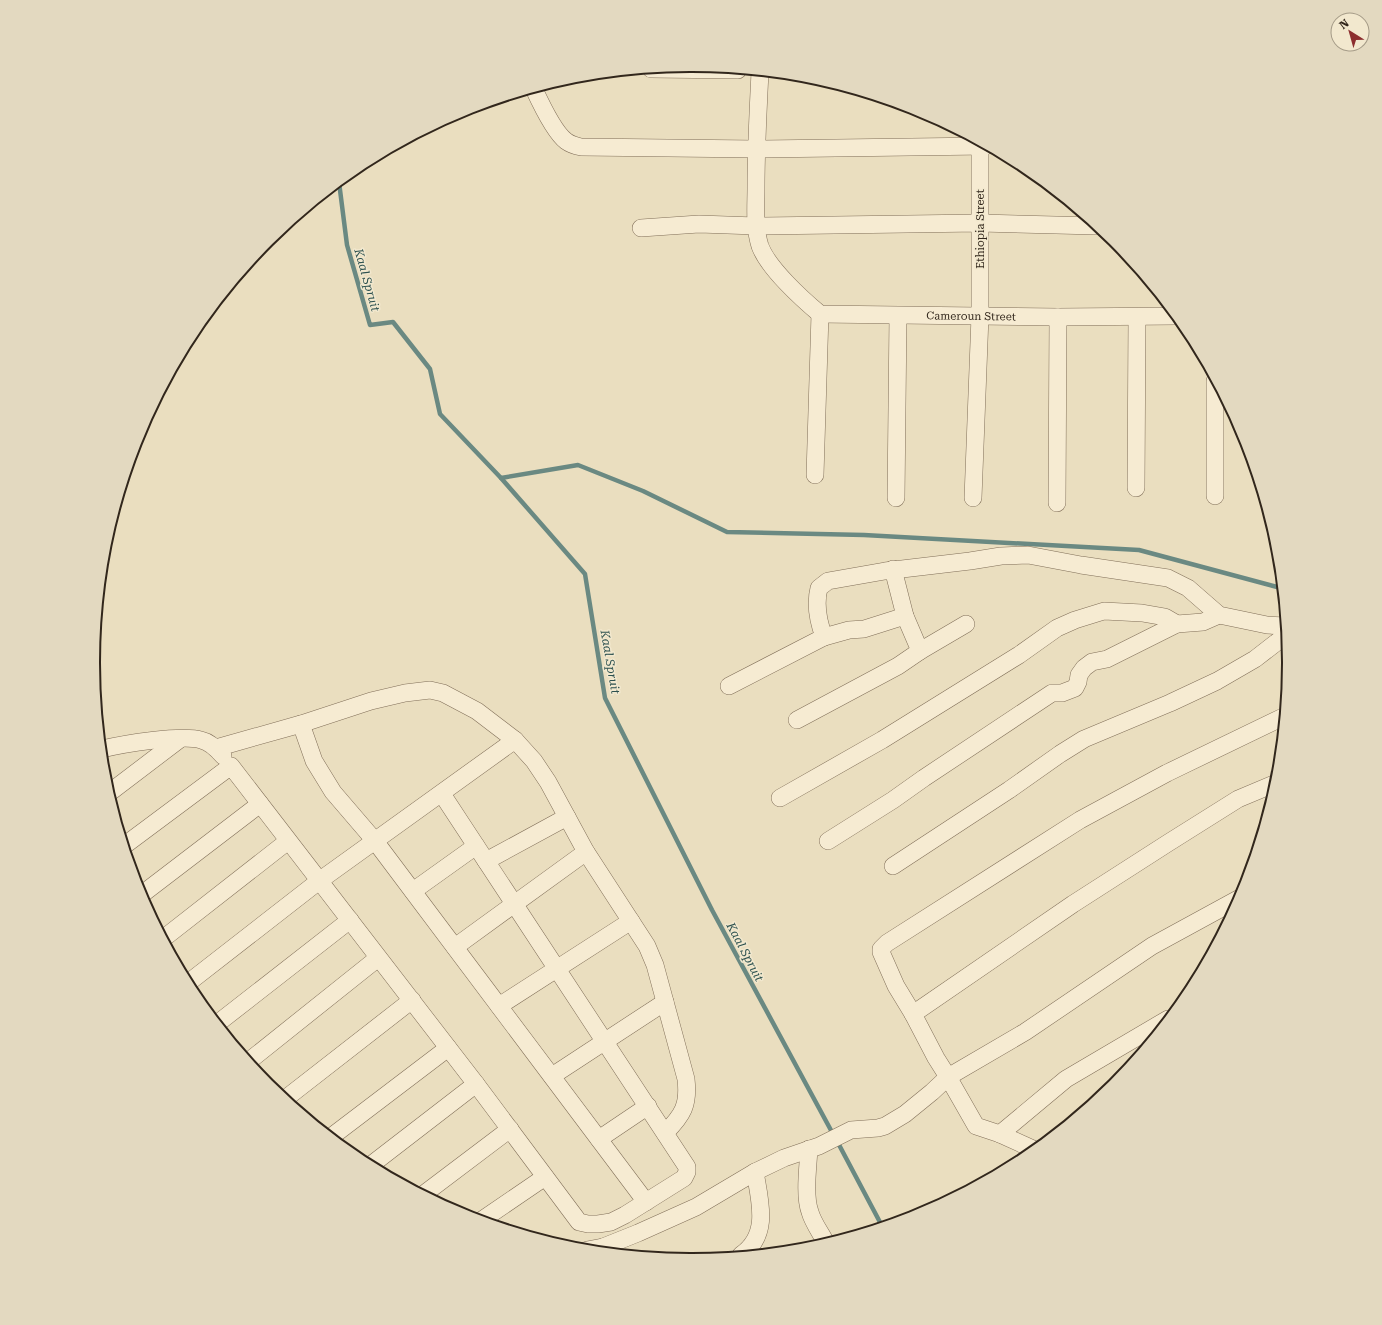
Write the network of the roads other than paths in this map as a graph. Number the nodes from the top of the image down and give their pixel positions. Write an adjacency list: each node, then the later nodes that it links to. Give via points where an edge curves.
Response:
1 (760, 76): 4 (street)
2 (536, 93): 4 (street, via 560,134 565,140 581,147)
3 (975, 145): 4 (street)
4 (756, 149): 7 (street)
5 (982, 149): 6 (street, Ethiopia Street)
6 (980, 222): 7 (street); 8 (street); 12 (street, Ethiopia Street)
7 (756, 226): 9 (street, via 699,224); 10 (street, via 760,247 769,262 797,295)
8 (1087, 226)
9 (641, 228)
10 (820, 314): 11 (street, Cameroun Street); 17 (street)
11 (898, 316): 12 (street, Cameroun Street); 20 (street)
12 (980, 316): 14 (street, Cameroun Street); 21 (street, Ethiopia Street)
13 (1169, 316): 15 (street, Cameroun Street)
14 (1058, 317): 15 (street, Cameroun Street); 22 (street)
15 (1137, 317): 18 (street)
16 (1215, 390): 19 (street)
17 (815, 475)
18 (1136, 488)
19 (1216, 496)
20 (896, 498)
21 (973, 498)
22 (1057, 503)
23 (893, 569): 24 (street, via 1028,555 1168,578 1188,588); 25 (street); 29 (street, via 835,580 819,588 817,606)
24 (1219, 615): 27 (street, via 1203,622); 28 (street)
25 (905, 616): 29 (street); 31 (street)
26 (966, 624): 31 (street)
27 (1177, 624): 44 (street, via 1165,618 1142,613 1104,611 1075,620 1057,628 1019,655 882,740); 49 (street, via 1107,659 1092,662 1079,675 1075,688 1062,693 1052,693 894,800)
28 (1280, 626)
29 (824, 636): 32 (street)
30 (1281, 639): 54 (street, via 1255,659 1217,681 1084,739)
31 (920, 651): 34 (street, via 898,666)
32 (729, 686)
33 (1278, 719): 70 (street, via 1167,773 1080,820 887,943 881,949 881,956)
34 (797, 720)
35 (301, 724): 37 (street, via 371,701 430,690 443,693 477,711); 39 (street); 48 (street, via 314,761 333,792)
36 (180, 739): 38 (street); 39 (street, via 202,740); 42 (street)
37 (515, 740): 43 (street); 46 (street, via 534,761)
38 (107, 748)
39 (216, 748): 40 (street)
40 (231, 766): 45 (street); 50 (street)
41 (1268, 786): 70 (street, via 1238,799 1168,842)
42 (115, 789)
43 (442, 794): 48 (street); 51 (street)
44 (780, 798)
45 (260, 804): 47 (street); 56 (street)
46 (567, 816): 52 (street); 53 (street)
47 (288, 841): 55 (street); 62 (street)
48 (375, 841): 55 (street); 57 (street)
49 (828, 841)
50 (129, 842)
51 (476, 846): 53 (street); 57 (street)
52 (586, 852): 59 (street); 61 (street)
53 (486, 861): 59 (street)
54 (893, 866)
55 (319, 881): 60 (street); 66 (street)
56 (146, 891)
57 (413, 891): 63 (street)
58 (1230, 903): 77 (street, via 1152,946 1025,1032)
59 (514, 904): 63 (street); 65 (street)
60 (350, 920): 64 (street); 71 (street)
61 (631, 920): 65 (street); 68 (street, via 652,958)
62 (167, 935)
63 (455, 947): 69 (street)
64 (378, 958): 67 (street); 75 (street)
65 (557, 969): 69 (street); 73 (street)
66 (193, 979)
67 (412, 1000): 74 (street); 79 (street)
68 (665, 1002): 73 (street); 82 (street, via 687,1089 681,1116)
69 (499, 1006): 76 (street)
70 (913, 1014): 77 (street)
71 (222, 1020)
72 (1156, 1026): 84 (street, via 1066,1079)
73 (604, 1041): 76 (street); 80 (street)
74 (448, 1048): 78 (street); 83 (street)
75 (253, 1058)
76 (552, 1076): 85 (street)
77 (948, 1077): 84 (street, via 976,1126); 86 (street, via 905,1114 885,1126 851,1130)
78 (476, 1084): 81 (street); 88 (street)
79 (290, 1095)
80 (648, 1106): 82 (street); 85 (street)
81 (510, 1129): 90 (street); 91 (street)
82 (665, 1133): 92 (street, via 684,1161 687,1172 684,1178)
83 (336, 1134)
84 (1000, 1134): 87 (street)
85 (599, 1139): 92 (street)
86 (814, 1147): 89 (street); 94 (street, via 807,1195 812,1220)
87 (1028, 1147)
88 (377, 1162)
89 (755, 1172): 95 (street, via 696,1207); 96 (street, via 761,1220 756,1240)
90 (546, 1177): 92 (street, via 578,1222 611,1222); 93 (street)
91 (428, 1191)
92 (646, 1202)
93 (487, 1217)
94 (823, 1238)
95 (610, 1247)
96 (747, 1250)

